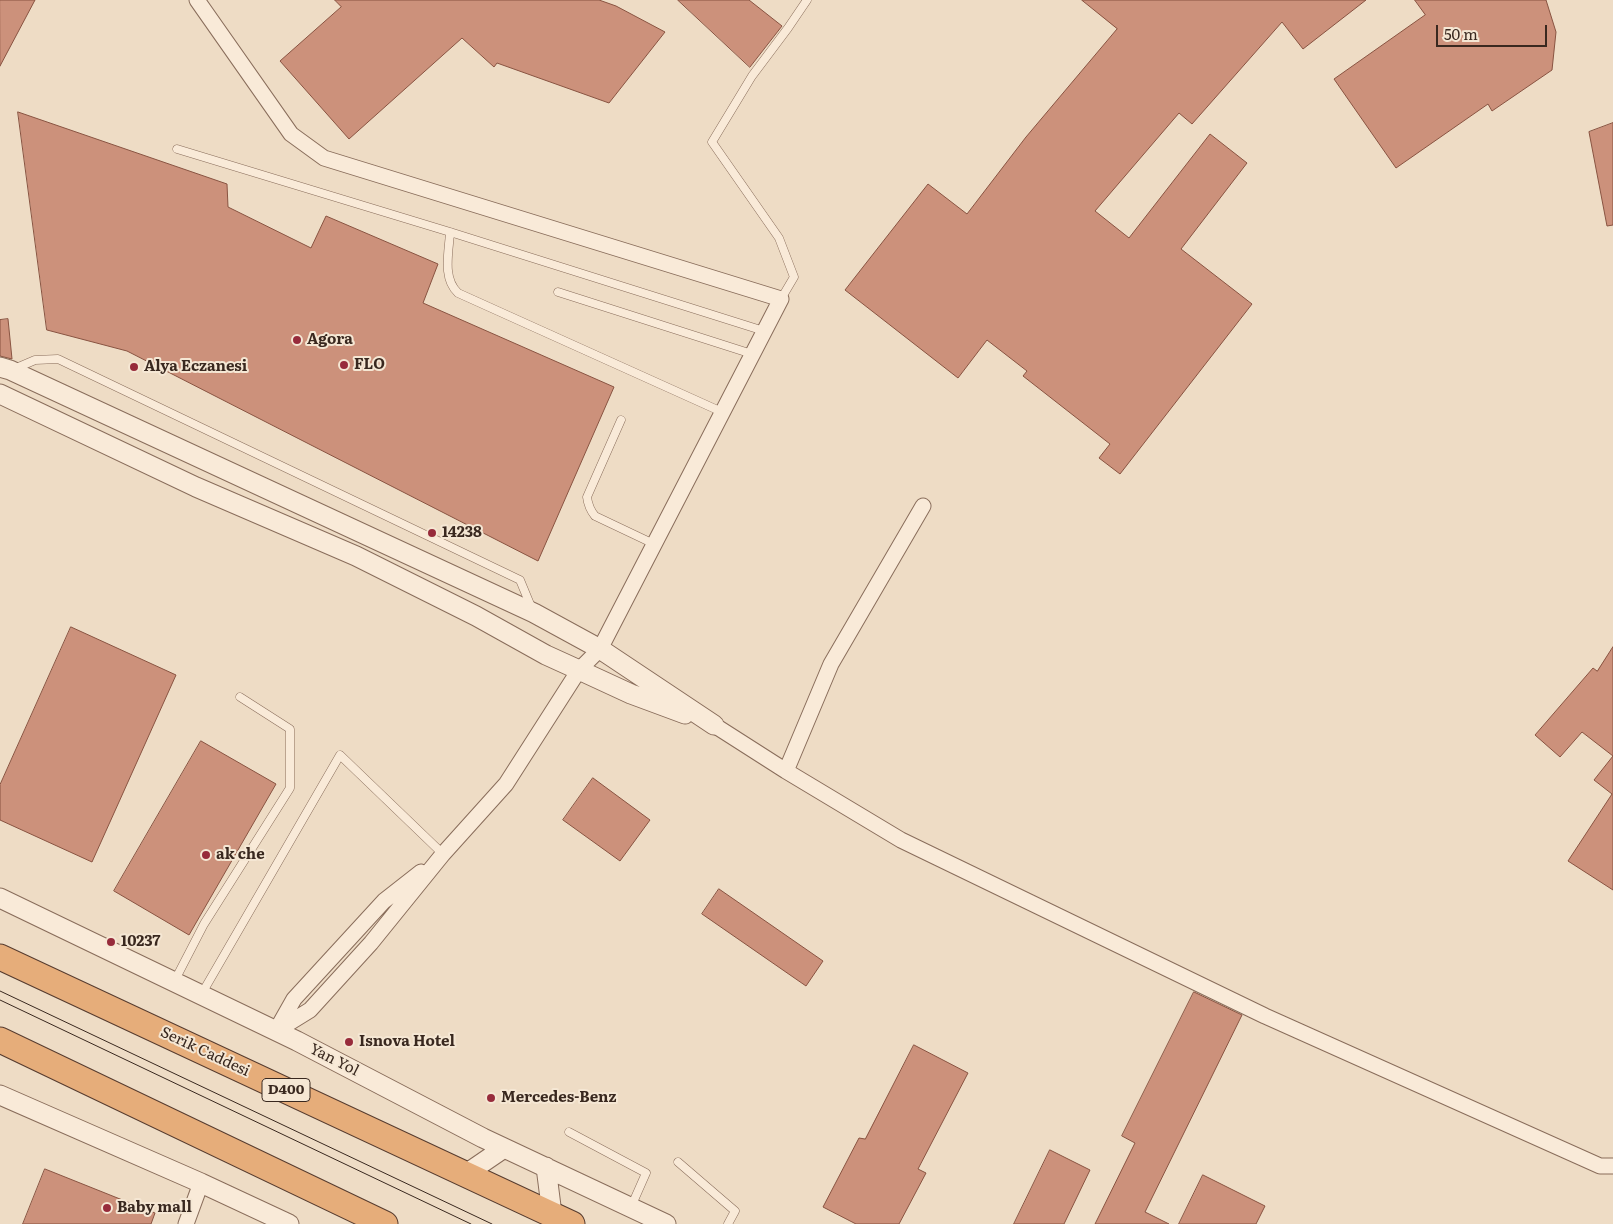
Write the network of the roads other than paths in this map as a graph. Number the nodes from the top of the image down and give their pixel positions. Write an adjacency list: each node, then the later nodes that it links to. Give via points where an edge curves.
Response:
1 (198, 0): 6 (street, via 291,134 324,158)
2 (806, 0): 6 (lane, via 752,76 712,142 779,238 794,277)
3 (177, 149): 4 (lane)
4 (450, 232): 7 (lane); 11 (lane, via 448,274 458,293)
5 (558, 292): 8 (lane)
6 (781, 298): 7 (street)
7 (764, 331): 8 (street)
8 (752, 354): 11 (street)
9 (5, 369): 15 (street); 15 (lane, via 35,360 58,359 520,580)
10 (0, 394): 17 (street, via 196,486 356,556)
11 (722, 412): 14 (street)
12 (621, 420): 14 (lane, via 587,497 589,508 600,519)
13 (923, 506): 20 (street, via 832,664)
14 (654, 544): 16 (street)
15 (534, 613): 16 (street)
16 (600, 649): 17 (street); 19 (street)
17 (579, 670): 19 (street, via 630,694); 21 (street, via 506,784)
18 (240, 697): 24 (lane, via 290,729 290,788 204,924)
19 (714, 725): 20 (street)
20 (786, 771): 32 (street, via 900,840 1265,1016 1600,1166)
21 (443, 854): 25 (lane, via 340,755); 26 (street, via 371,943 310,1010)
22 (0, 898): 24 (street, Yan Yol)
23 (0, 957): 34 (highway, Serik Caddesi / D400)
24 (174, 982): 25 (street, Yan Yol)
25 (201, 995): 26 (street, Yan Yol)
26 (276, 1031): 30 (street, Yan Yol)
27 (0, 1040): 40 (highway)
28 (0, 1095): 35 (street)
29 (569, 1132): 36 (lane, via 646,1173)
30 (504, 1148): 33 (street, Yan Yol); 34 (street)
31 (678, 1162): 42 (lane, via 735,1211)
32 (1613, 1166)
33 (546, 1168): 36 (street, Yan Yol); 37 (street)
34 (466, 1174): 37 (highway, Serik Caddesi / D400)
35 (201, 1183): 38 (street); 39 (street)
36 (631, 1207): 41 (street, Yan Yol)
37 (562, 1219)
38 (186, 1224)
39 (289, 1224)
40 (385, 1224)
41 (666, 1224)
42 (728, 1224)

